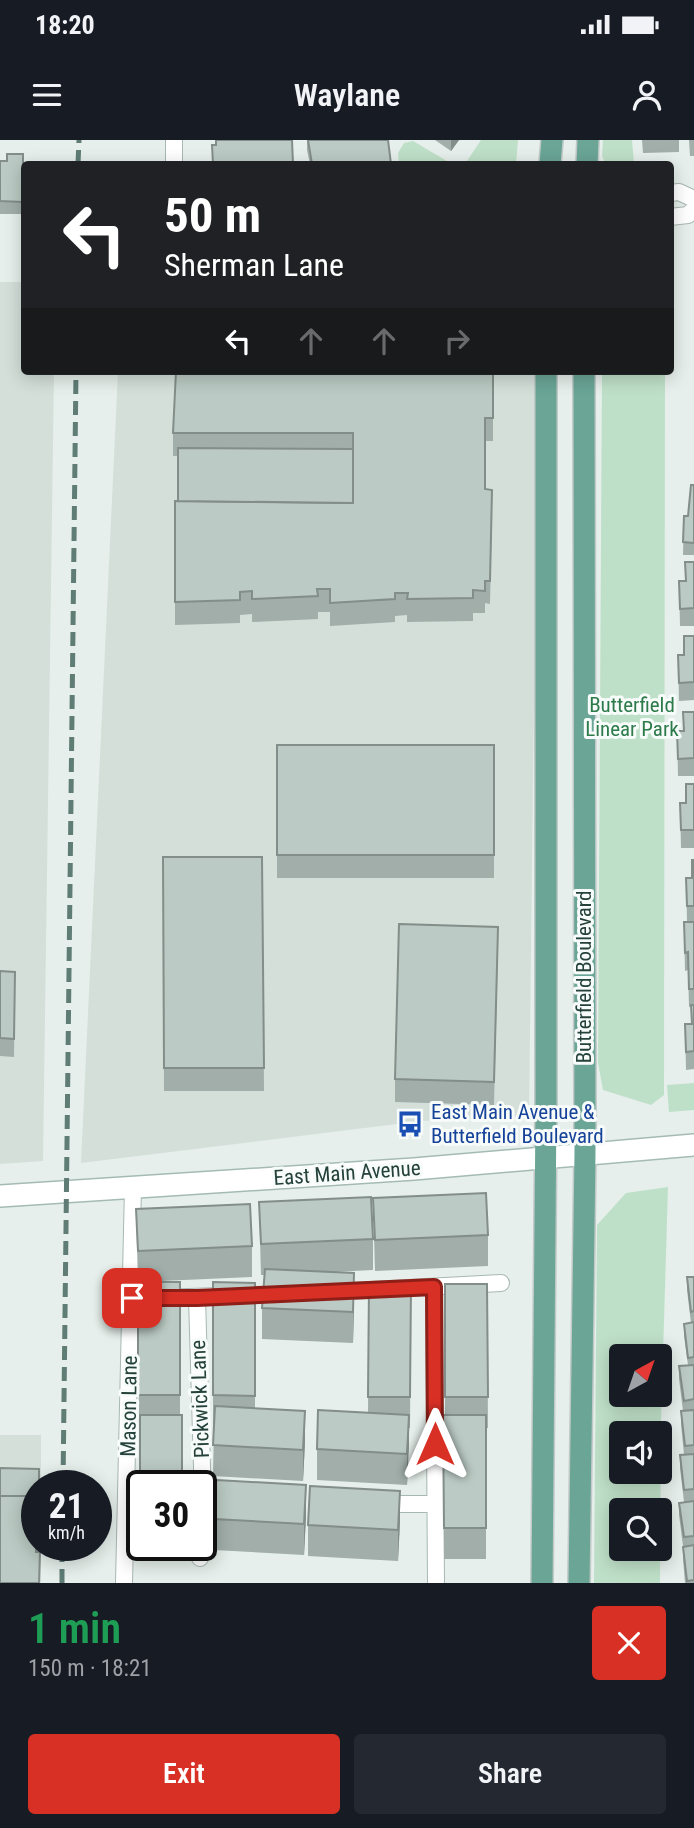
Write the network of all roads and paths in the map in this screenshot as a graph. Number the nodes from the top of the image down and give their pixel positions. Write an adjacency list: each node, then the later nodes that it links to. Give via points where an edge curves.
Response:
1 (174, 140): 4 (street)
2 (552, 140): 5 (main road)
3 (588, 140): 6 (main road)
4 (174, 161)
5 (550, 161)
6 (587, 161)
7 (674, 192): 8 (street)
8 (694, 199)
9 (694, 209): 10 (street)
10 (674, 217)
11 (546, 375): 15 (main road, Butterfield Boulevard)
12 (584, 375): 14 (main road, Butterfield Boulevard)
13 (694, 1145): 14 (main road, East Main Avenue)
14 (584, 1153): 15 (main road, East Main Avenue); 30 (main road, Butterfield Boulevard)
15 (544, 1158): 16 (main road, East Main Avenue); 29 (main road, Butterfield Boulevard)
16 (133, 1187): 17 (main road, East Main Avenue); 22 (street, Mason Lane)
17 (0, 1196)
18 (501, 1283): 19 (street)
19 (434, 1287): 20 (street); 26 (street)
20 (323, 1292)
21 (295, 1294): 23 (street)
22 (132, 1298): 23 (street); 27 (street, Mason Lane)
23 (197, 1298): 24 (street, Pickwick Lane)
24 (208, 1470)
25 (367, 1504): 26 (street)
26 (435, 1504): 28 (street)
27 (124, 1583)
28 (436, 1583)
29 (542, 1583)
30 (579, 1583)

